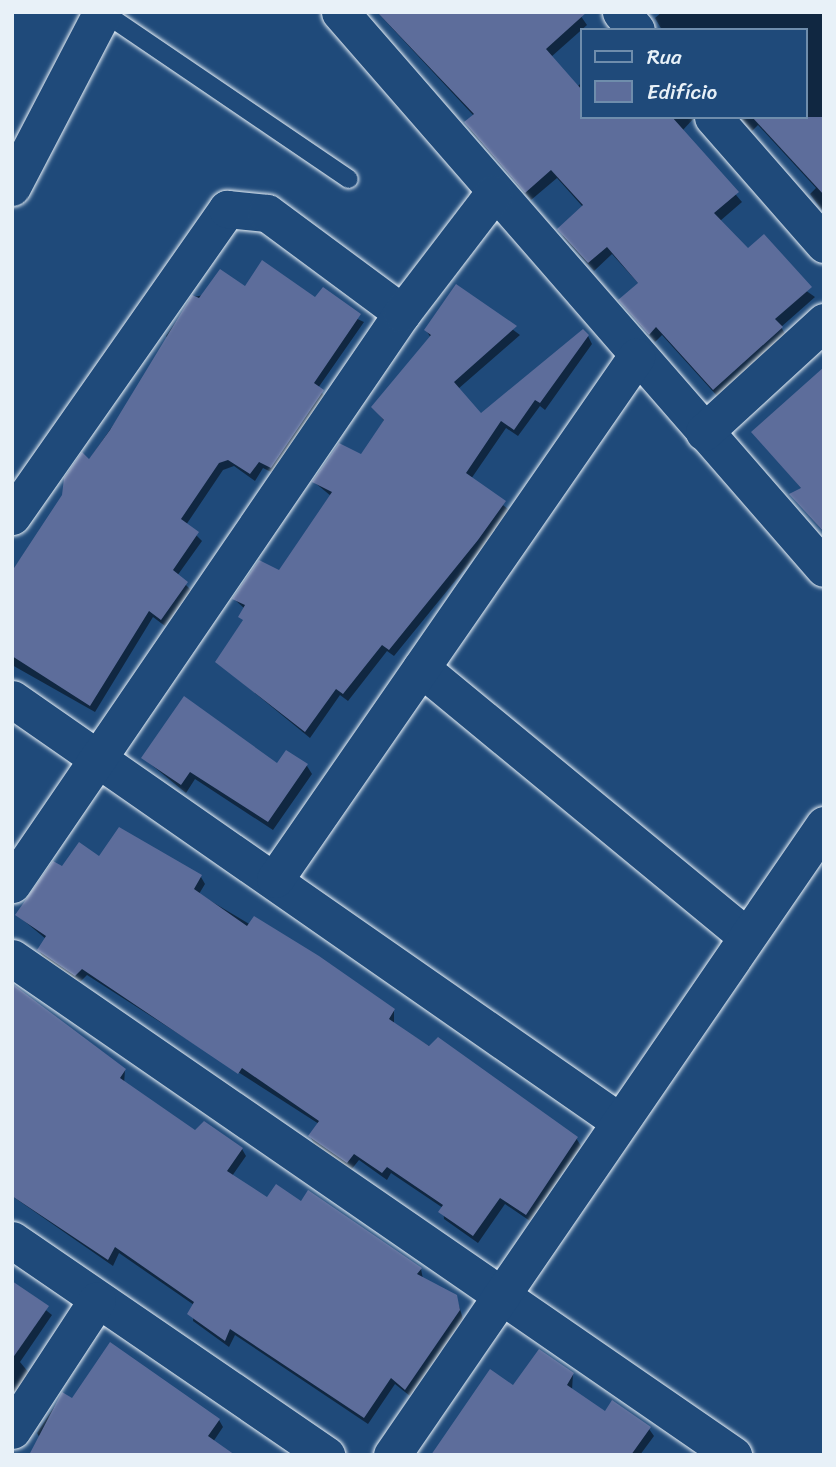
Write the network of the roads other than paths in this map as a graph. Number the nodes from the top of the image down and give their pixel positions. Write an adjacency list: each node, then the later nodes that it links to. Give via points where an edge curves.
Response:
1 (103, 12): 6 (lane); 7 (street)
2 (340, 12): 8 (street)
3 (621, 12): 4 (street)
4 (634, 28)
5 (715, 119): 9 (street)
6 (349, 179)
7 (12, 187)
8 (493, 194): 10 (street); 12 (street)
9 (824, 244)
10 (402, 313): 14 (street, via 267,213 227,209); 18 (street)
11 (824, 322): 13 (street)
12 (636, 357): 13 (street); 16 (street)
13 (704, 432): 15 (street)
14 (12, 516)
15 (824, 568)
16 (421, 668): 20 (street); 22 (street)
17 (12, 699): 18 (street)
18 (96, 758): 20 (street); 21 (street)
19 (824, 825): 22 (street)
20 (275, 879): 24 (street)
21 (12, 884)
22 (745, 935): 24 (street)
23 (12, 958): 26 (street)
24 (617, 1120): 26 (street)
25 (12, 1240): 27 (street)
26 (499, 1297): 30 (street); 31 (street)
27 (97, 1300): 28 (street); 29 (street)
28 (12, 1430)
29 (326, 1455)
30 (393, 1455)
31 (733, 1455)

